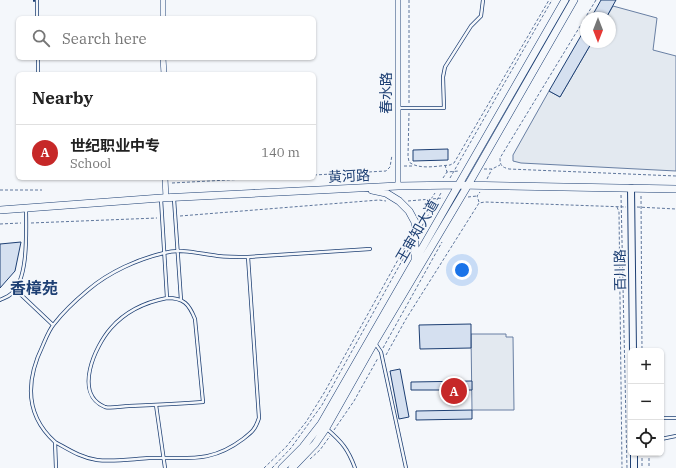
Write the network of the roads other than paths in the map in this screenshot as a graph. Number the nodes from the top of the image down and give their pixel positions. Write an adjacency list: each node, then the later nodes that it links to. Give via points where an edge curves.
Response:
1 (37, 0): 7 (lane)
2 (162, 0): 8 (street)
3 (398, 0): 13 (street, 春水路)
4 (483, 0): 13 (lane, via 482,16 471,26 445,67 444,108)
5 (565, 0): 15 (main road, 王审知大道)
6 (574, 0): 16 (main road)
7 (37, 16)
8 (163, 16)
9 (38, 60): 11 (lane)
10 (163, 60): 12 (street)
11 (38, 72)
12 (164, 72)
13 (398, 108): 17 (street, 春水路)
14 (165, 181): 21 (street)
15 (459, 185): 16 (main road, 黄河路); 17 (main road, 黄河路); 29 (main road, 王审知大道)
16 (468, 185): 19 (main road, 黄河路); 35 (main road)
17 (398, 186): 18 (main road, 黄河路)
18 (360, 188): 22 (main road, 黄河路); 29 (main road, via 386,193 409,211 415,222)
19 (631, 188): 20 (main road, 黄河路); 36 (street, 百川路)
20 (676, 189)
21 (163, 198): 22 (main road, 黄河路); 23 (main road, 黄河路); 27 (lane)
22 (174, 198): 26 (lane)
23 (26, 208): 24 (main road, 黄河路); 30 (lane, via 24,267)
24 (0, 210)
25 (370, 249): 28 (lane)
26 (178, 251): 27 (lane); 28 (lane, via 219,257); 33 (lane)
27 (164, 253): 31 (lane); 34 (lane, via 114,273 89,289 64,311)
28 (248, 257): 45 (lane, via 259,418 256,429 232,447 208,457)
29 (415, 261): 35 (main road, 王审知大道)
30 (16, 290): 32 (lane); 34 (lane)
31 (167, 298): 33 (lane); 37 (lane, via 131,311 112,327 92,362 89,382 90,393 95,401 107,408)
32 (0, 300)
33 (181, 300): 37 (lane, via 191,310 195,319 202,402)
34 (53, 325): 43 (lane, via 38,356 30,390 36,419)
35 (372, 340): 40 (main road, 王审知大道); 51 (lane, via 381,352)
36 (633, 348)
37 (156, 405): 45 (lane)
38 (664, 418): 39 (lane)
39 (676, 418)
40 (323, 426): 48 (main road, 王审知大道); 49 (main road, via 315,444); 50 (lane, via 349,451)
41 (676, 436): 42 (lane)
42 (664, 439)
43 (55, 442): 45 (lane, via 75,453 97,460); 46 (lane)
44 (634, 456): 52 (street)
45 (163, 458): 47 (lane)
46 (56, 468)
47 (165, 468)
48 (282, 468)
49 (292, 468)
50 (355, 468)
51 (406, 468)
52 (634, 468)

